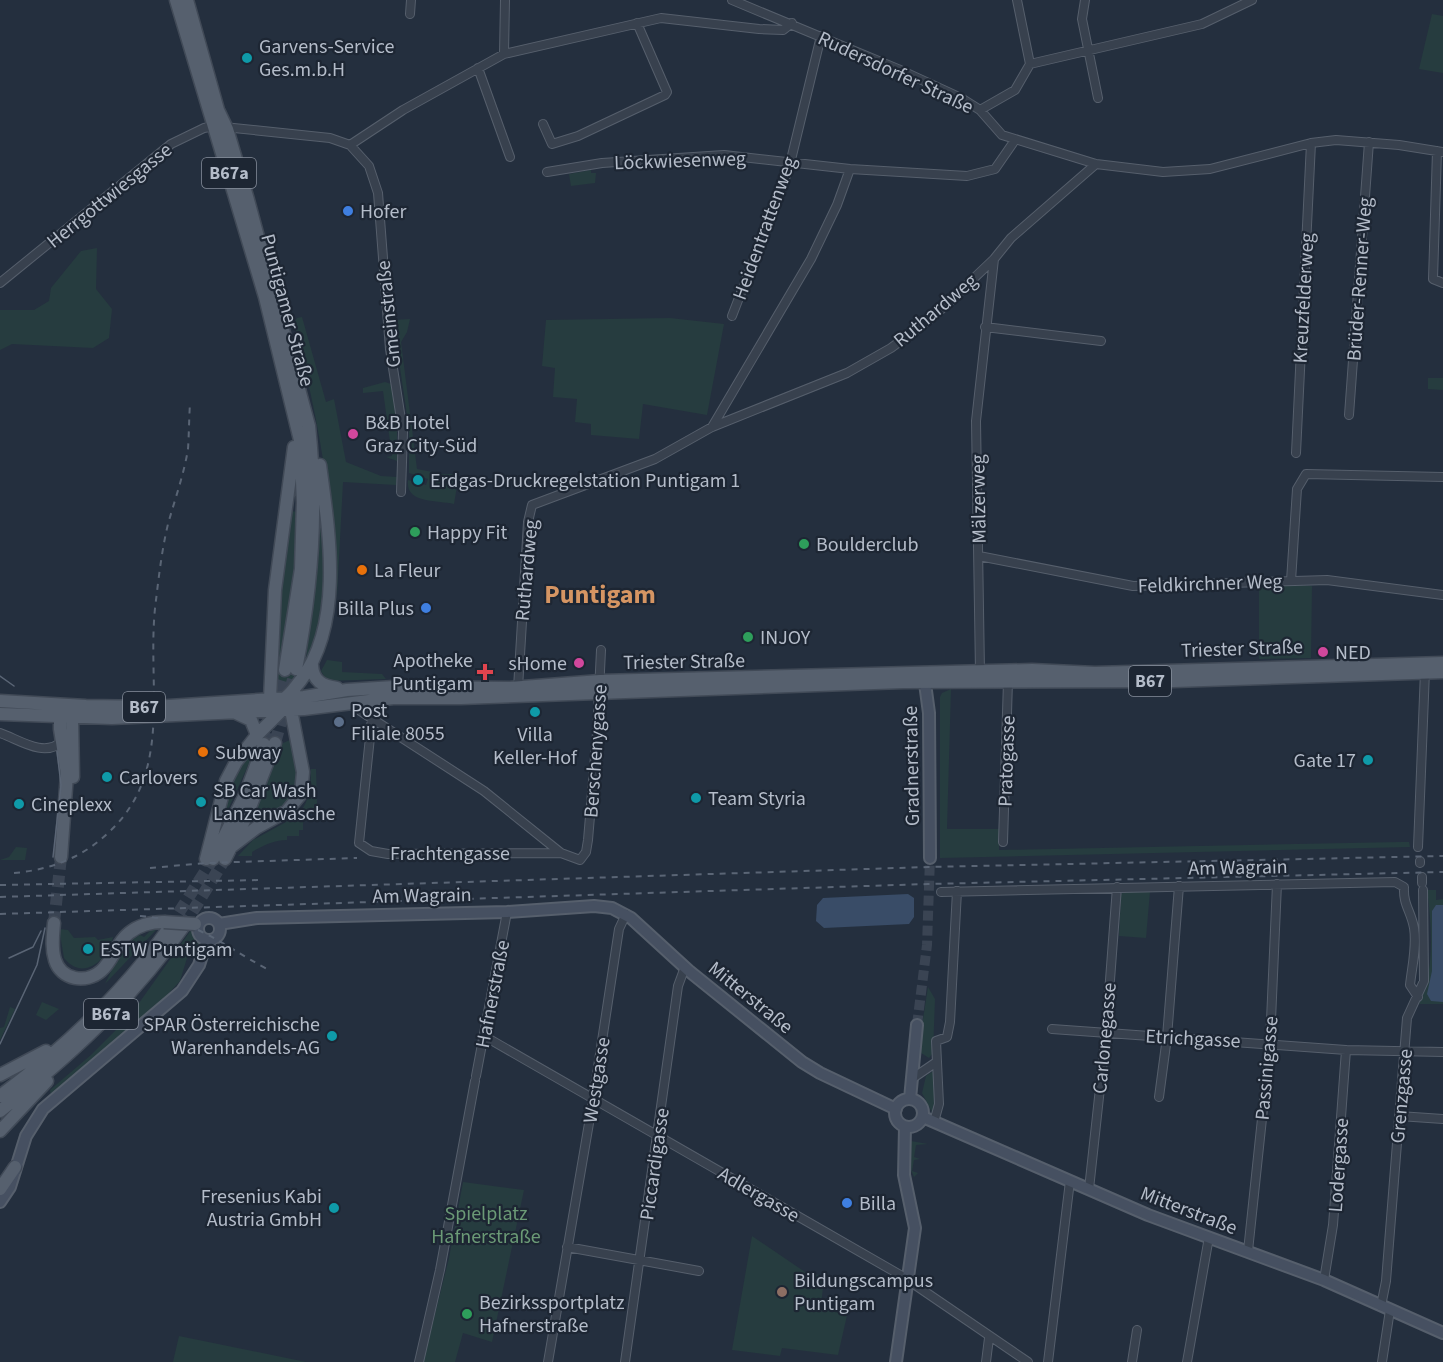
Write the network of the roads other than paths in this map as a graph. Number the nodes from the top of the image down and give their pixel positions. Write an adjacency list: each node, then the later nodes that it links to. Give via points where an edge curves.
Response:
1 (176, 0): 20 (main road, Puntigamer Straße / B67a)
2 (187, 0): 21 (main road, Puntigamer Straße / B67a)
3 (411, 0): 9 (street)
4 (505, 0): 14 (street)
5 (732, 0): 11 (street, Rudersdorfer Straße)
6 (1017, 0): 15 (street)
7 (1085, 0): 13 (street, via 1082,19)
8 (1252, 0): 13 (street, via 1202,24)
9 (410, 14)
10 (636, 23): 11 (street, via 667,18 783,30); 14 (street); 19 (street, via 661,75 666,95 552,144)
11 (792, 23): 12 (street, Rudersdorfer Straße)
12 (820, 36): 18 (street, Rudersdorfer Straße, via 933,85); 28 (street, Heidentrattenweg)
13 (1088, 50): 15 (street); 17 (street)
14 (504, 54): 16 (street)
15 (1030, 64): 18 (street, via 1014,90)
16 (478, 68): 25 (street); 27 (street)
17 (1098, 98)
18 (980, 111): 22 (street, Rudersdorfer Straße, via 996,130)
19 (543, 124)
20 (214, 126): 21 (street); 33 (street, Herrgottwiesgasse, via 171,144); 39 (main road, Puntigamer Straße / B67a, via 266,297)
21 (227, 129): 25 (street, via 317,135); 40 (main road, Puntigamer Straße / B67a)
22 (1015, 140): 29 (street, Rudersdorfer Straße); 30 (street, Löckwiesenweg, via 996,169 971,176)
23 (1369, 142): 24 (street, Rudersdorfer Straße); 26 (street, Rudersdorfer Straße); 38 (street, Brüder-Renner-Weg)
24 (1311, 143): 29 (street, Rudersdorfer Straße, via 1210,169 1163,172); 42 (street, Kreuzfelderweg)
25 (350, 145): 44 (street, Gmeinstraße, via 369,166 378,193 390,349 403,432)
26 (1440, 151): 34 (street, via 1433,279)
27 (510, 157)
28 (791, 161): 30 (street, Löckwiesenweg); 31 (street, Löckwiesenweg, via 688,156); 35 (street, Heidentrattenweg)
29 (1096, 164): 32 (street, Ruthardweg, via 1011,238)
30 (850, 169): 41 (street, via 812,259)
31 (547, 172)
32 (994, 259): 36 (street, Mälzerweg); 41 (street, Ruthardweg, via 915,333 891,348 840,376)
33 (0, 283)
34 (1443, 283)
35 (732, 316)
36 (985, 327): 37 (street); 45 (street, Mälzerweg, via 976,429)
37 (1101, 340)
38 (1349, 415)
39 (296, 418): 48 (main road, Puntigamer Straße / B67a, via 303,502); 64 (main road, via 275,590)
40 (309, 426): 48 (main road, Puntigamer Straße / B67a, via 313,464 312,564); 51 (main road, via 325,501 329,586 325,630)
41 (712, 428): 59 (street, Ruthardweg, via 655,459 532,505)
42 (1296, 453)
43 (1443, 477): 46 (street, via 1306,474 1297,489)
44 (401, 492)
45 (979, 556): 46 (street, Feldkirchner Weg, via 1133,586); 54 (street, Mälzerweg)
46 (1291, 581): 47 (street, Feldkirchner Weg, via 1327,580)
47 (1443, 595)
48 (297, 637): 53 (main road, B67a)
49 (601, 650): 58 (street, Berschenygasse)
50 (1443, 663): 52 (main road, Triester Straße / B67)
51 (312, 665): 60 (main road, via 321,685); 64 (main road)
52 (1425, 668): 54 (main road, Triester Straße / B67); 55 (main road, Triester Straße / B67); 57 (main road, Triester Straße / B67, via 1184,681); 75 (street)
53 (290, 669)
54 (980, 672): 56 (main road, Triester Straße / B67)
55 (1443, 672)
56 (924, 678): 57 (main road, Triester Straße / B67); 58 (main road, Triester Straße / B67); 78 (street, Gradnerstraße, via 929,713)
57 (1008, 681): 73 (street, Pratogasse)
58 (600, 687): 59 (main road, Triester Straße / B67); 63 (main road, Triester Straße / B67); 76 (street, Berschenygasse, via 586,852 580,860)
59 (518, 688): 60 (main road, Triester Straße / B67)
60 (347, 690): 64 (main road, Triester Straße / B67, via 303,697)
61 (0, 701): 62 (main road, Triester Straße / B67)
62 (62, 704): 64 (main road, Triester Straße / B67); 67 (main road)
63 (348, 704): 64 (main road, Triester Straße / B67); 68 (street)
64 (282, 705): 65 (main road, Triester Straße / B67); 70 (main road); 74 (main road, via 303,772 301,794 287,811)
65 (234, 713): 67 (main road, Triester Straße / B67); 70 (main road, via 251,720)
66 (0, 714): 67 (main road, Triester Straße / B67)
67 (66, 718): 71 (main road); 72 (main road, via 73,786)
68 (372, 718): 76 (street, via 484,791); 76 (street, Frachtengasse, via 359,843 371,851 448,855)
69 (0, 733): 71 (street, via 33,747)
70 (266, 741): 74 (main road); 79 (main road); 79 (main road, via 236,762 226,781)
71 (61, 742): 72 (main road, via 67,774)
72 (63, 841): 77 (main road)
73 (1003, 842)
74 (231, 847): 79 (main road)
75 (1418, 847)
76 (561, 853)
77 (62, 857)
78 (930, 858)
79 (215, 859)
80 (1422, 883): 94 (street, Grenzgasse, via 1425,972)
81 (1277, 884): 82 (street, Am Wagrain); 94 (street, Am Wagrain, via 1386,881 1404,887 1404,905 1414,936 1410,985); 101 (street, Passinigasse)
82 (1179, 886): 83 (street, Am Wagrain); 100 (street)
83 (1117, 887): 84 (street, Am Wagrain); 98 (street, Carlonegasse)
84 (957, 891): 85 (street, Am Wagrain); 106 (street, via 950,1022 947,1037 936,1041)
85 (941, 892)
86 (507, 912): 87 (street, Am Wagrain, via 600,906); 89 (street, Am Wagrain, via 257,918); 99 (street, Hafnerstraße)
87 (626, 914): 93 (street, Mitterstraße); 112 (street, Westgasse, via 619,929)
88 (54, 922): 90 (main road, via 52,944 56,964 66,974 82,979 105,967 130,932 146,924)
89 (219, 924): 91 (street, Am Wagrain, via 208,918); 92 (street, via 218,935)
90 (166, 925): 91 (main road, bridge); 95 (main road, B67a, via 126,982)
91 (192, 926): 92 (street); 105 (main road, B67a)
92 (207, 940): 122 (street, via 199,964 182,991 43,1109 26,1136)
93 (685, 967): 113 (street, Mitterstraße, via 802,1062); 121 (street, Piccardigasse, via 678,986)
94 (1418, 997): 103 (street, Grenzgasse, via 1407,1018)
95 (86, 1024): 107 (main road, via 39,1056); 109 (main road, B67a)
96 (916, 1025): 108 (street)
97 (1052, 1029): 98 (street, Etrichgasse)
98 (1106, 1033): 100 (street, Etrichgasse); 125 (street, Carlonegasse)
99 (484, 1036): 112 (street, Adlergasse); 138 (street, Hafnerstraße, via 440,1270)
100 (1167, 1037): 101 (street, Etrichgasse); 110 (street)
101 (1270, 1043): 102 (street, Etrichgasse); 129 (street, Passinigasse)
102 (1346, 1050): 103 (street, Etrichgasse); 133 (street, Lodergasse, via 1333,1225)
103 (1406, 1052): 104 (street, Etrichgasse); 115 (street, Grenzgasse)
104 (1443, 1052)
105 (61, 1061): 114 (main road, B67a); 120 (main road, via 57,1072)
106 (936, 1063): 108 (street); 118 (street, via 939,1104)
107 (0, 1076)
108 (913, 1078): 111 (street)
109 (0, 1096)
110 (1159, 1096)
111 (910, 1099): 113 (street, via 899,1102); 116 (street, via 920,1105)
112 (593, 1100): 121 (street, Adlergasse); 128 (street, Westgasse)
113 (896, 1109): 119 (street, via 897,1120)
114 (0, 1110)
115 (1399, 1116): 117 (street); 134 (street, Grenzgasse)
116 (922, 1117): 118 (street, Mitterstraße); 119 (street, via 915,1126)
117 (1443, 1119)
118 (934, 1122): 123 (street, Mitterstraße)
119 (905, 1126): 132 (street, via 904,1175 915,1228)
120 (0, 1131)
121 (658, 1136): 130 (street, Piccardigasse); 132 (street, Adlergasse)
122 (15, 1167): 124 (main road); 126 (street, via 10,1187)
123 (1070, 1181): 125 (street, Mitterstraße); 144 (street)
124 (0, 1189)
125 (1089, 1189): 127 (street, Mitterstraße)
126 (0, 1202)
127 (1209, 1237): 129 (street, Mitterstraße); 146 (street)
128 (567, 1247): 130 (street); 139 (street, Westgasse)
129 (1248, 1251): 133 (street, Mitterstraße)
130 (640, 1261): 131 (street); 140 (street, Piccardigasse)
131 (699, 1271)
132 (907, 1280): 137 (street, Adlergasse); 141 (street)
133 (1324, 1280): 134 (street, Mitterstraße)
134 (1385, 1308): 136 (street, Mitterstraße); 147 (street, Grenzgasse)
135 (1137, 1330): 145 (street)
136 (1443, 1333)
137 (989, 1338): 142 (street); 143 (street, Adlergasse)
138 (418, 1362)
139 (548, 1362)
140 (625, 1362)
141 (896, 1362)
142 (986, 1362)
143 (1028, 1362)
144 (1048, 1362)
145 (1132, 1362)
146 (1187, 1362)
147 (1382, 1362)

